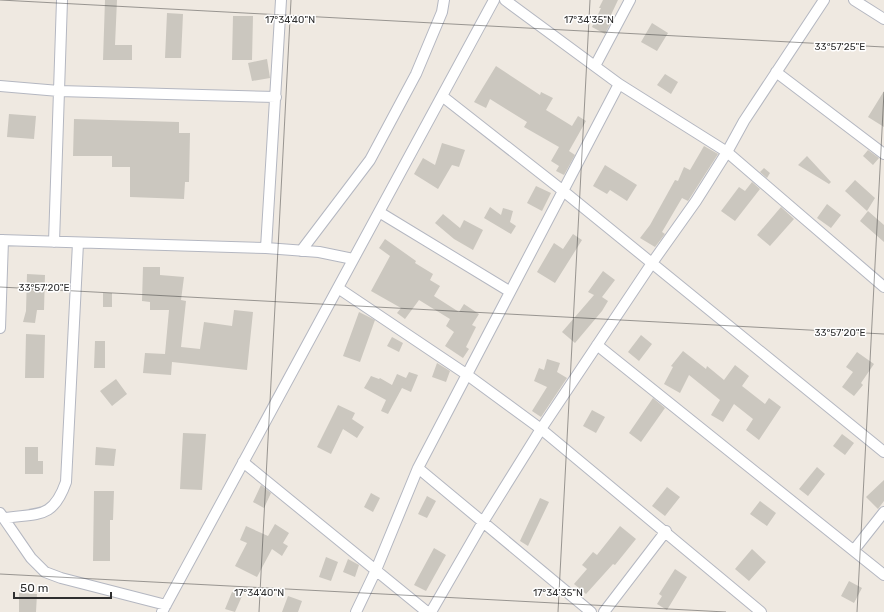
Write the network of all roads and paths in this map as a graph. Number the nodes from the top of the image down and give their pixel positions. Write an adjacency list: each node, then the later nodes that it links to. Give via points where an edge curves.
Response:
1 (62, 0): 14 (street)
2 (281, 0): 16 (street)
3 (444, 0): 25 (street, via 442,12 416,74 370,160)
4 (494, 0): 15 (street)
5 (505, 0): 10 (street)
6 (630, 0): 10 (street)
7 (824, 0): 11 (street)
8 (854, 0): 9 (street)
9 (884, 19)
10 (595, 66): 12 (street)
11 (776, 72): 17 (street); 18 (street)
12 (619, 84): 17 (street); 19 (street)
13 (0, 86): 14 (street)
14 (59, 91): 16 (street); 22 (street)
15 (442, 96): 19 (street); 20 (street)
16 (276, 97): 24 (street)
17 (727, 152): 27 (street); 29 (street)
18 (884, 154)
19 (562, 190): 27 (street); 30 (street)
20 (379, 212): 26 (street); 30 (street)
21 (1, 240): 22 (street); 31 (street)
22 (54, 242): 23 (street)
23 (78, 243): 24 (street); 39 (street, via 66,482 60,499 48,511)
24 (266, 248): 25 (street)
25 (301, 251): 26 (street)
26 (353, 259): 28 (street)
27 (652, 263): 32 (street); 35 (street)
28 (338, 288): 33 (street); 36 (street)
29 (884, 288)
30 (509, 292): 33 (street)
31 (0, 328)
32 (597, 345): 34 (street); 42 (street)
33 (466, 374): 34 (street); 37 (street)
34 (541, 429): 40 (street); 41 (street)
35 (884, 452)
36 (243, 462): 43 (street); 45 (street)
37 (418, 468): 40 (street); 43 (street)
38 (884, 512): 42 (street)
39 (2, 515): 45 (street, via 31,558 45,572)
40 (483, 522): 48 (street); 49 (street)
41 (666, 531): 50 (street); 51 (street)
42 (854, 550): 44 (street)
43 (376, 570): 46 (street); 47 (street)
44 (884, 575)
45 (164, 609)
46 (356, 612)
47 (427, 612)
48 (431, 612)
49 (591, 612)
50 (604, 612)
51 (761, 612)

